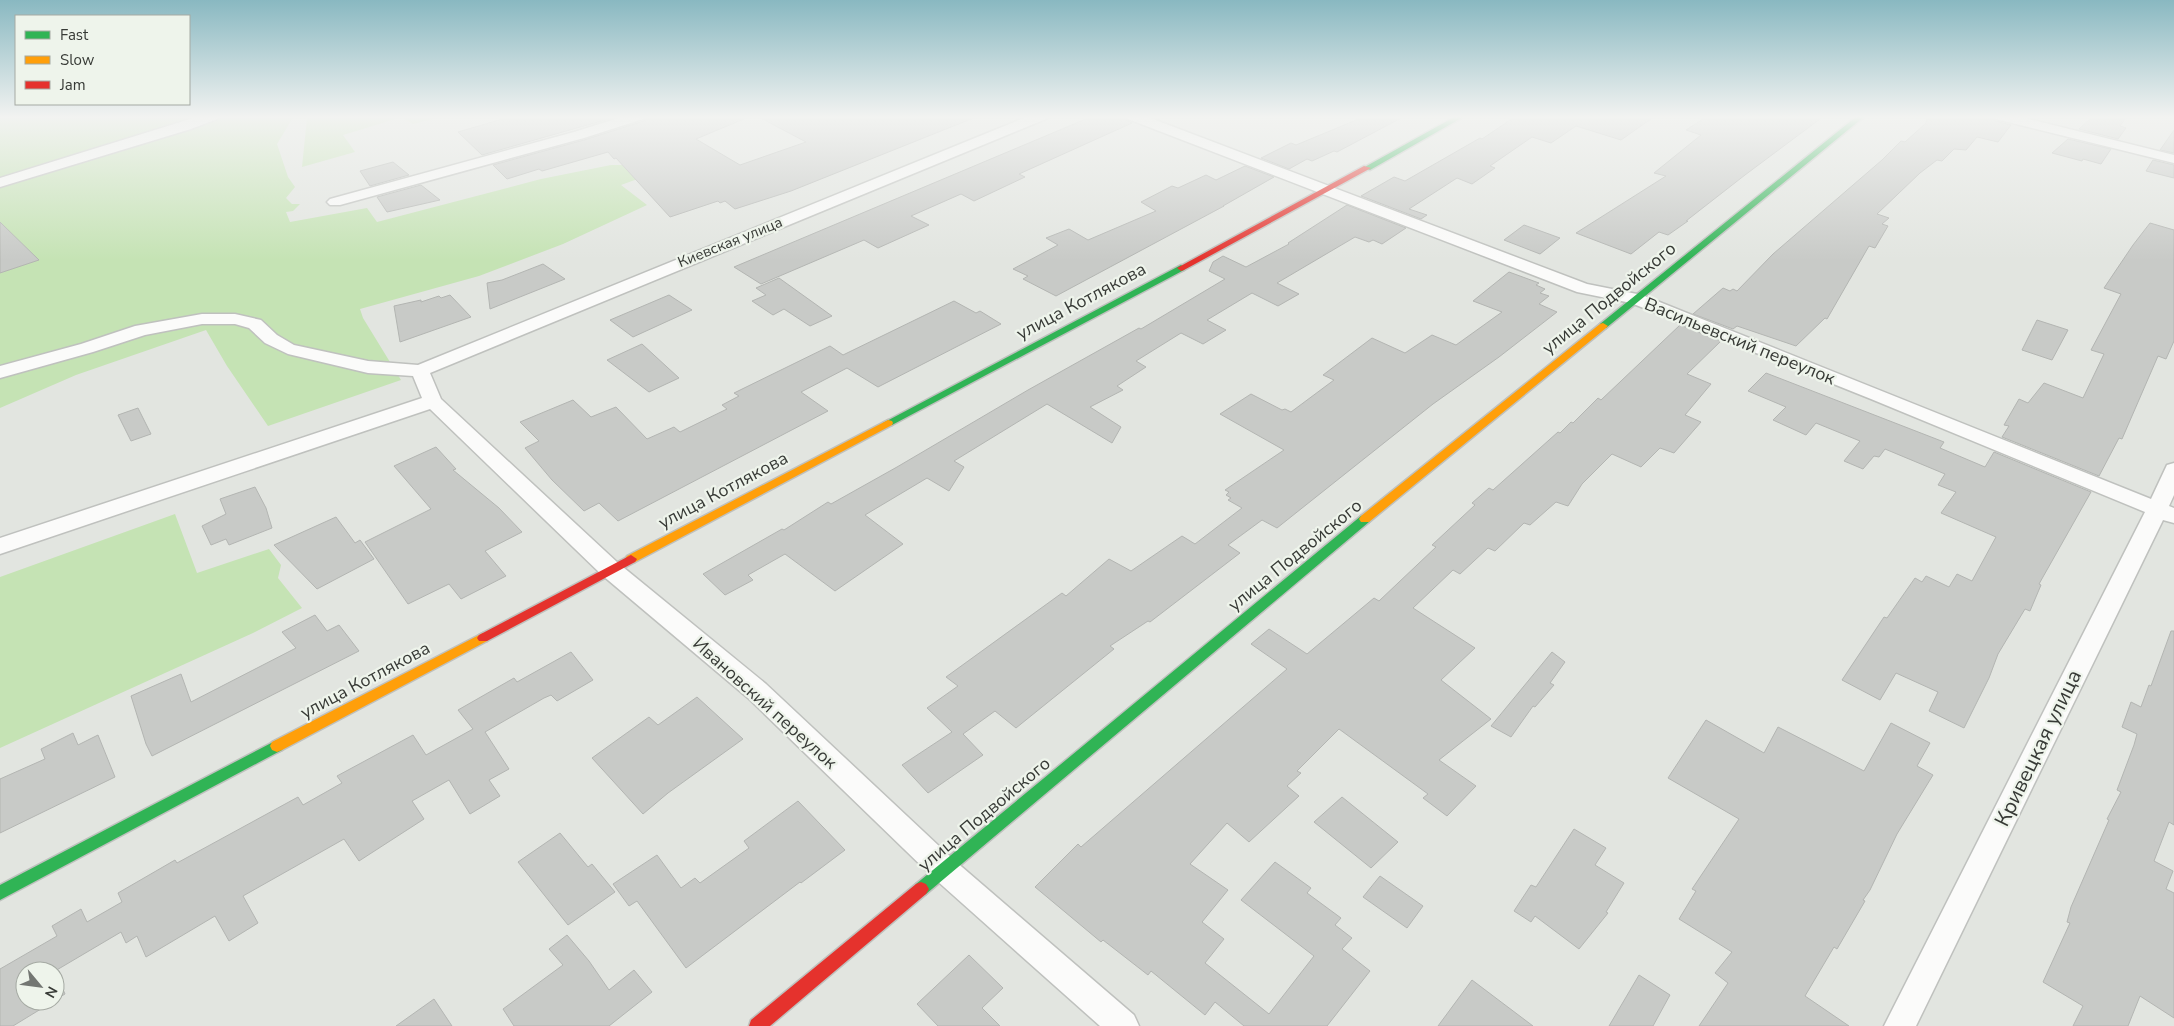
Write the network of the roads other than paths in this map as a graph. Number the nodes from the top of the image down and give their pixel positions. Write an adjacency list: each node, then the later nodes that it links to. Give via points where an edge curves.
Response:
1 (62, 164): 7 (street)
2 (473, 164): 9 (street)
3 (922, 164): 11 (street, Киевская улица)
4 (1259, 164): 8 (street, Васильевский переулок)
5 (1375, 164): 8 (street, улица Котлякова)
6 (1802, 164): 10 (street, улица Подвойского)
7 (0, 183)
8 (1328, 190): 10 (street, Васильевский переулок, via 1583,288); 17 (street, улица Котлякова)
9 (335, 202)
10 (1636, 299): 15 (street, Васильевский переулок); 18 (street, улица Подвойского, via 1275,593)
11 (420, 371): 12 (street, via 368,367 288,349 255,324 235,319 202,319 141,330); 13 (street, Ивановский переулок)
12 (0, 372)
13 (433, 401): 16 (street); 17 (street, Ивановский переулок)
14 (2174, 470): 15 (street, Кривецкая улица)
15 (2166, 513): 22 (street, Кривецкая улица)
16 (0, 546)
17 (610, 569): 18 (street, Ивановский переулок, via 757,691); 19 (street, улица Котлякова)
18 (945, 870): 20 (street, улица Подвойского); 21 (street, Ивановский переулок)
19 (0, 893)
20 (756, 1026)
21 (1123, 1026)
22 (1900, 1026)

